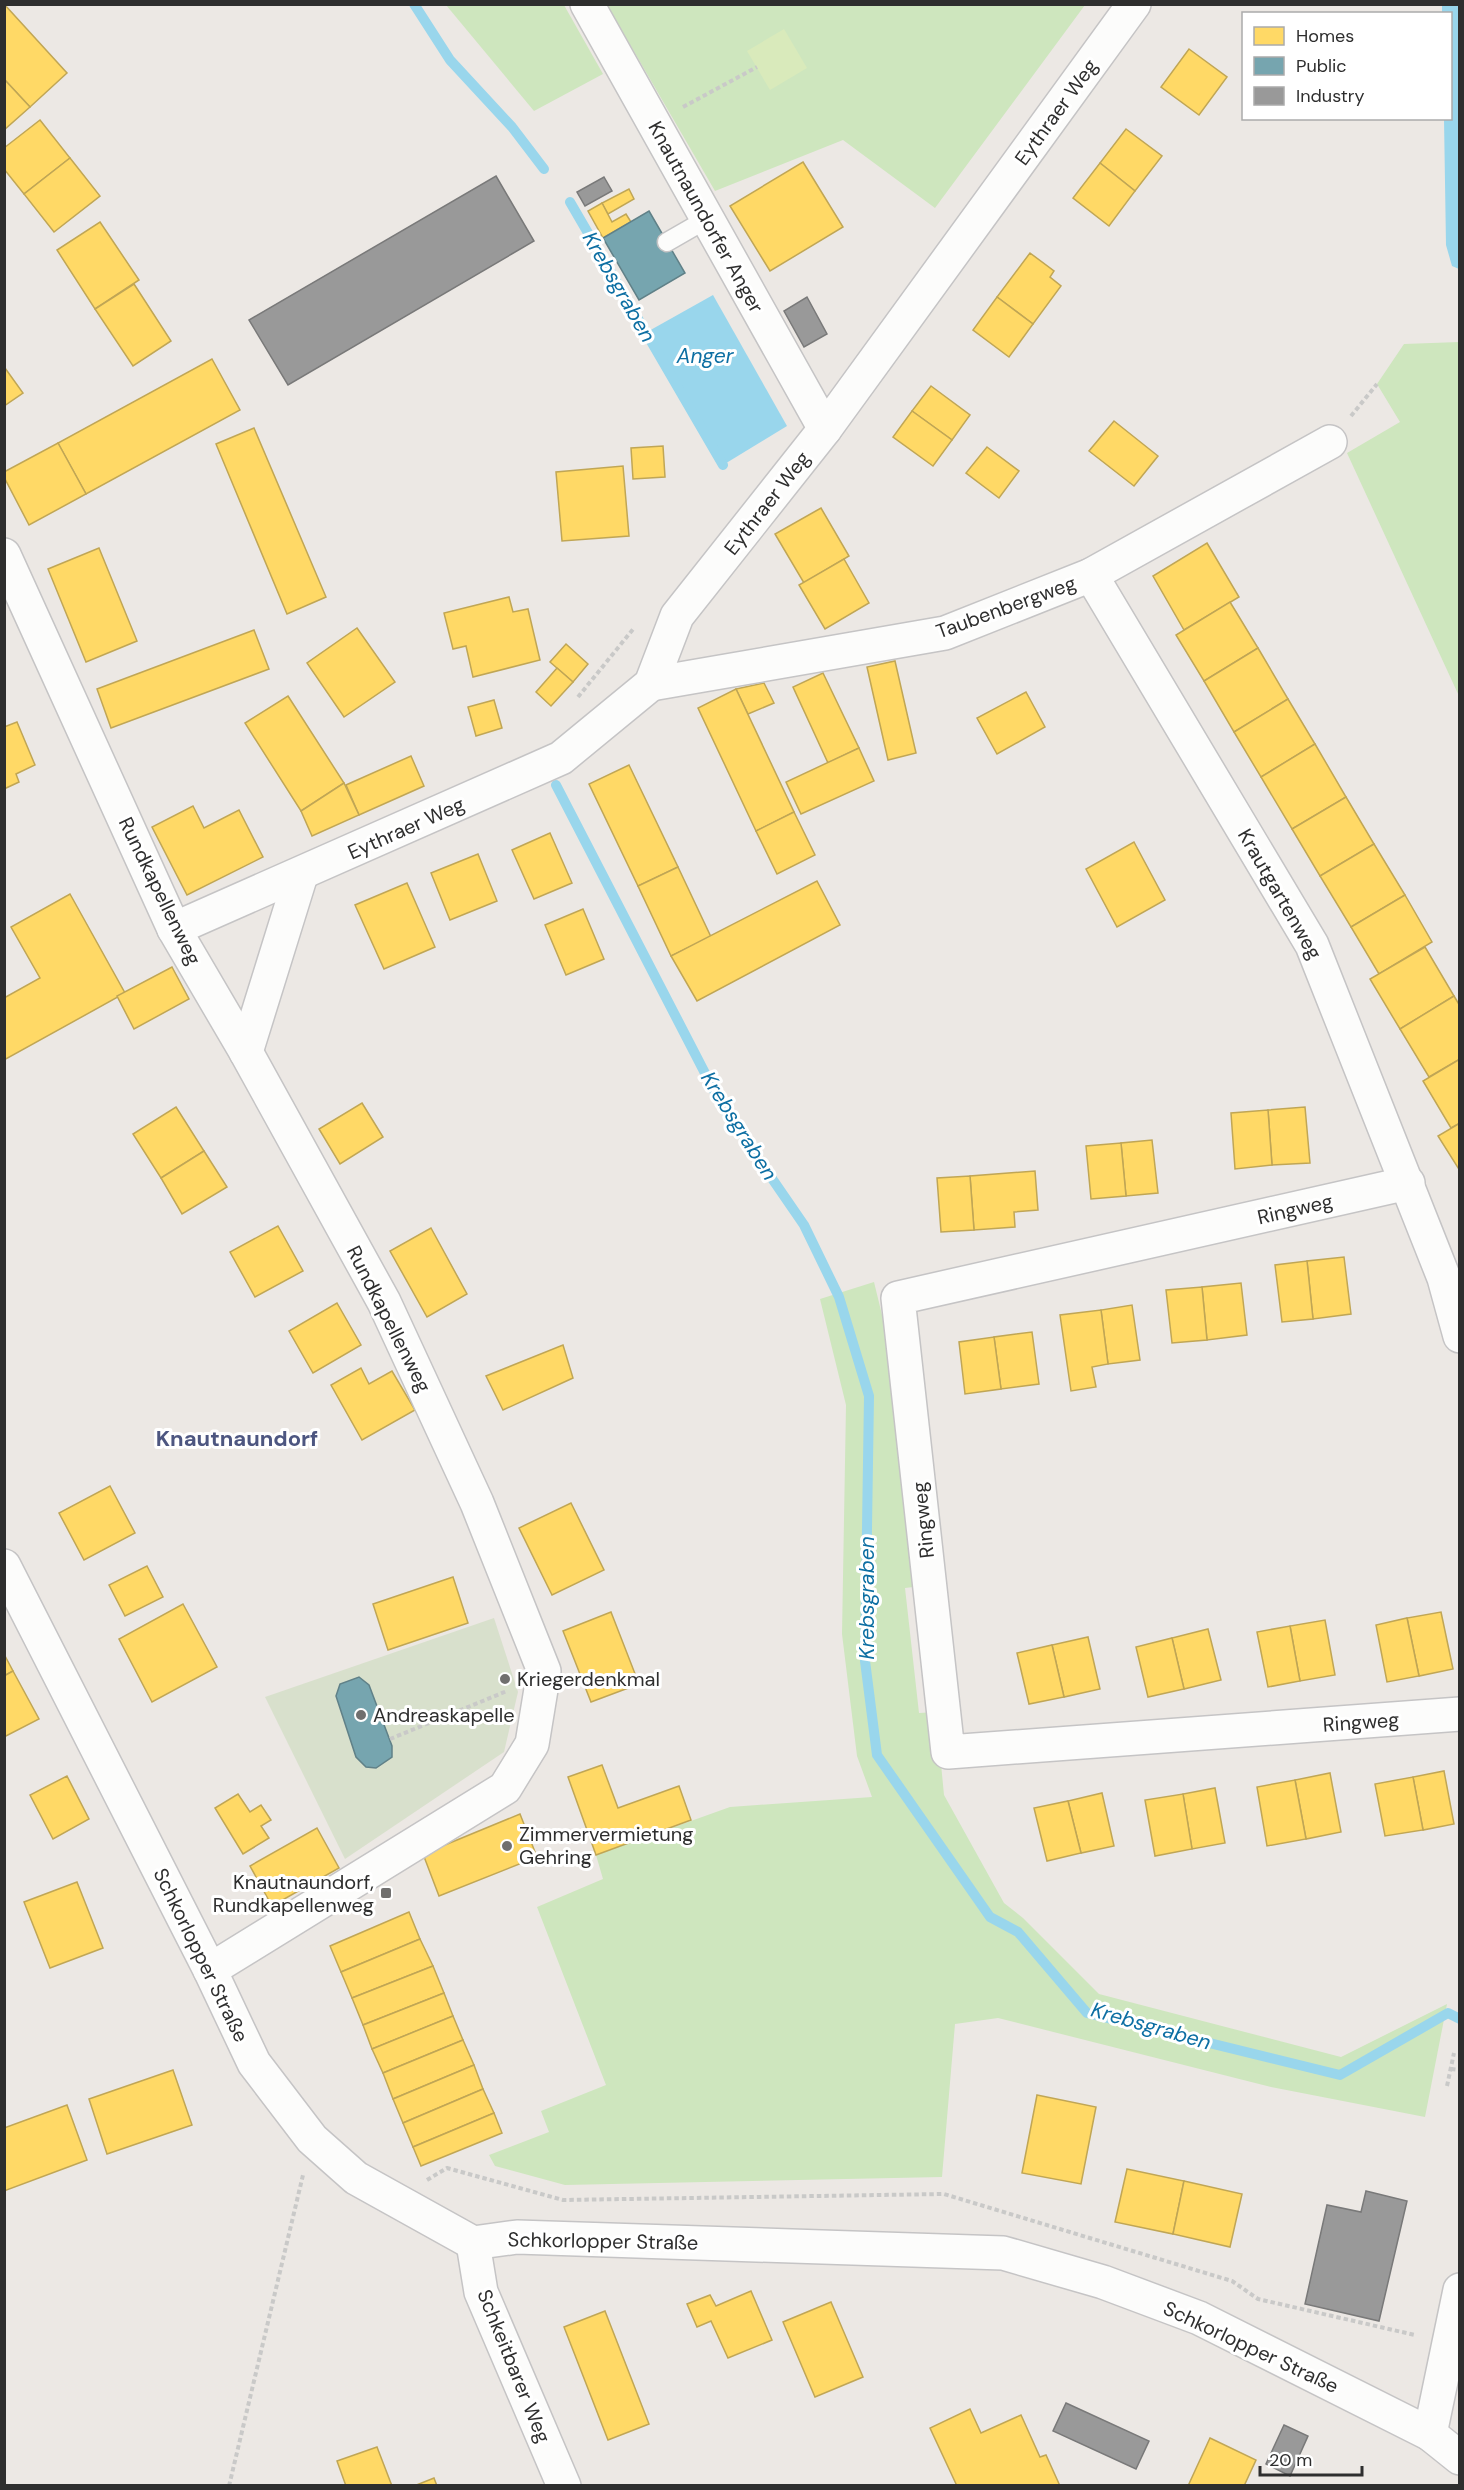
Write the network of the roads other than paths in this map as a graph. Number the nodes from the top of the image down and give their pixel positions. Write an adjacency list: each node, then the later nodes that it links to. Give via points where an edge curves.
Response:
1 (587, 4): 3 (street, Knautnaundorfer Anger)
2 (1134, 4): 5 (street, Eythraer Weg)
3 (707, 219): 4 (lane); 5 (street, Knautnaundorfer Anger)
4 (667, 242)
5 (825, 429): 9 (street, Eythraer Weg, via 677,616)
6 (1330, 442): 8 (street, Taubenbergweg)
7 (4, 555): 11 (street, Rundkapellenweg)
8 (1090, 575): 9 (street, Taubenbergweg, via 945,633); 13 (street, Krautgartenweg, via 1312,945)
9 (651, 684): 10 (street, Eythraer Weg, via 561,758)
10 (301, 875): 11 (street, Eythraer Weg); 12 (street)
11 (174, 929): 12 (street, Rundkapellenweg)
12 (246, 1052): 17 (street, Rundkapellenweg, via 384,1302 477,1503 544,1671 532,1744 505,1788)
13 (1408, 1183): 14 (street, Krautgartenweg, via 1444,1278); 16 (street, Ringweg, via 898,1298 948,1752)
14 (1460, 1336)
15 (4, 1566): 17 (street, Schkorlopper Straße)
16 (1460, 1714)
17 (210, 1970): 18 (street, Schkorlopper Straße, via 254,2063 312,2139 356,2178)
18 (473, 2243): 20 (street, Schkorlopper Straße, via 517,2236 1003,2253 1103,2282 1199,2318); 22 (street, Schkeitbarer Weg, via 481,2292)
19 (1460, 2290): 20 (street)
20 (1430, 2434): 21 (street, Schkorlopper Straße)
21 (1460, 2458)
22 (564, 2486)

